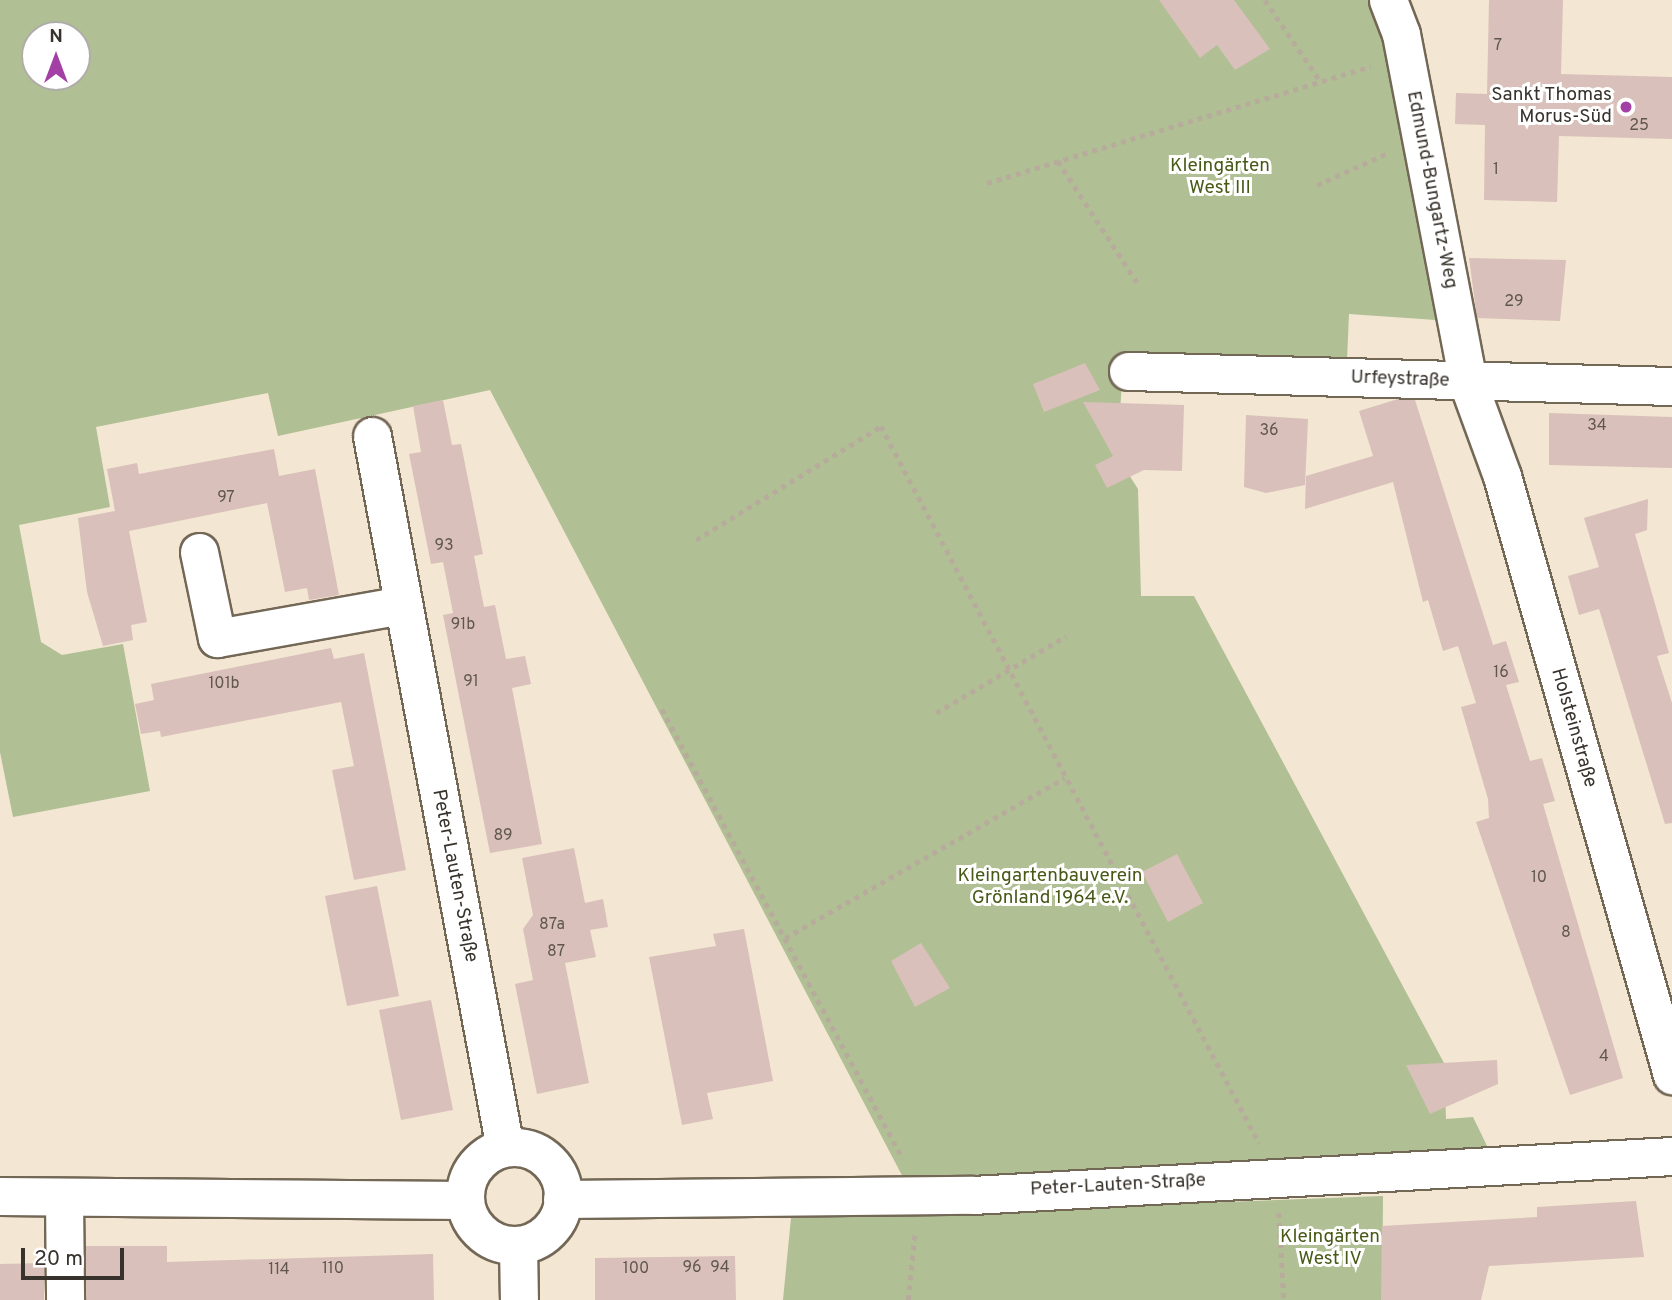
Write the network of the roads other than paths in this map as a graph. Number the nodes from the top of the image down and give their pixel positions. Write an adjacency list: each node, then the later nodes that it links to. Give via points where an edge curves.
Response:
1 (1388, 0): 3 (street, Edmund-Bungartz-Weg, via 1406,56)
2 (1128, 371): 3 (street, Urfeystraße)
3 (1468, 383): 4 (street, Urfeystraße); 8 (street, Holsteinstraße, via 1502,476)
4 (1672, 386)
5 (372, 436): 7 (street, Peter-Lauten-Straße)
6 (199, 552): 7 (street, via 217,638)
7 (403, 605): 9 (street, Peter-Lauten-Straße)
8 (1672, 1075)
9 (505, 1147): 13 (street, via 525,1147 551,1163); 14 (street, via 471,1170)
10 (1672, 1156): 13 (street, Peter-Lauten-Straße, via 918,1196)
11 (0, 1196): 12 (street)
12 (64, 1198): 14 (street); 16 (street)
13 (562, 1199): 15 (street, via 546,1233)
14 (464, 1200): 15 (street, via 476,1228 502,1244)
15 (518, 1245): 17 (street)
16 (65, 1300)
17 (519, 1300)

